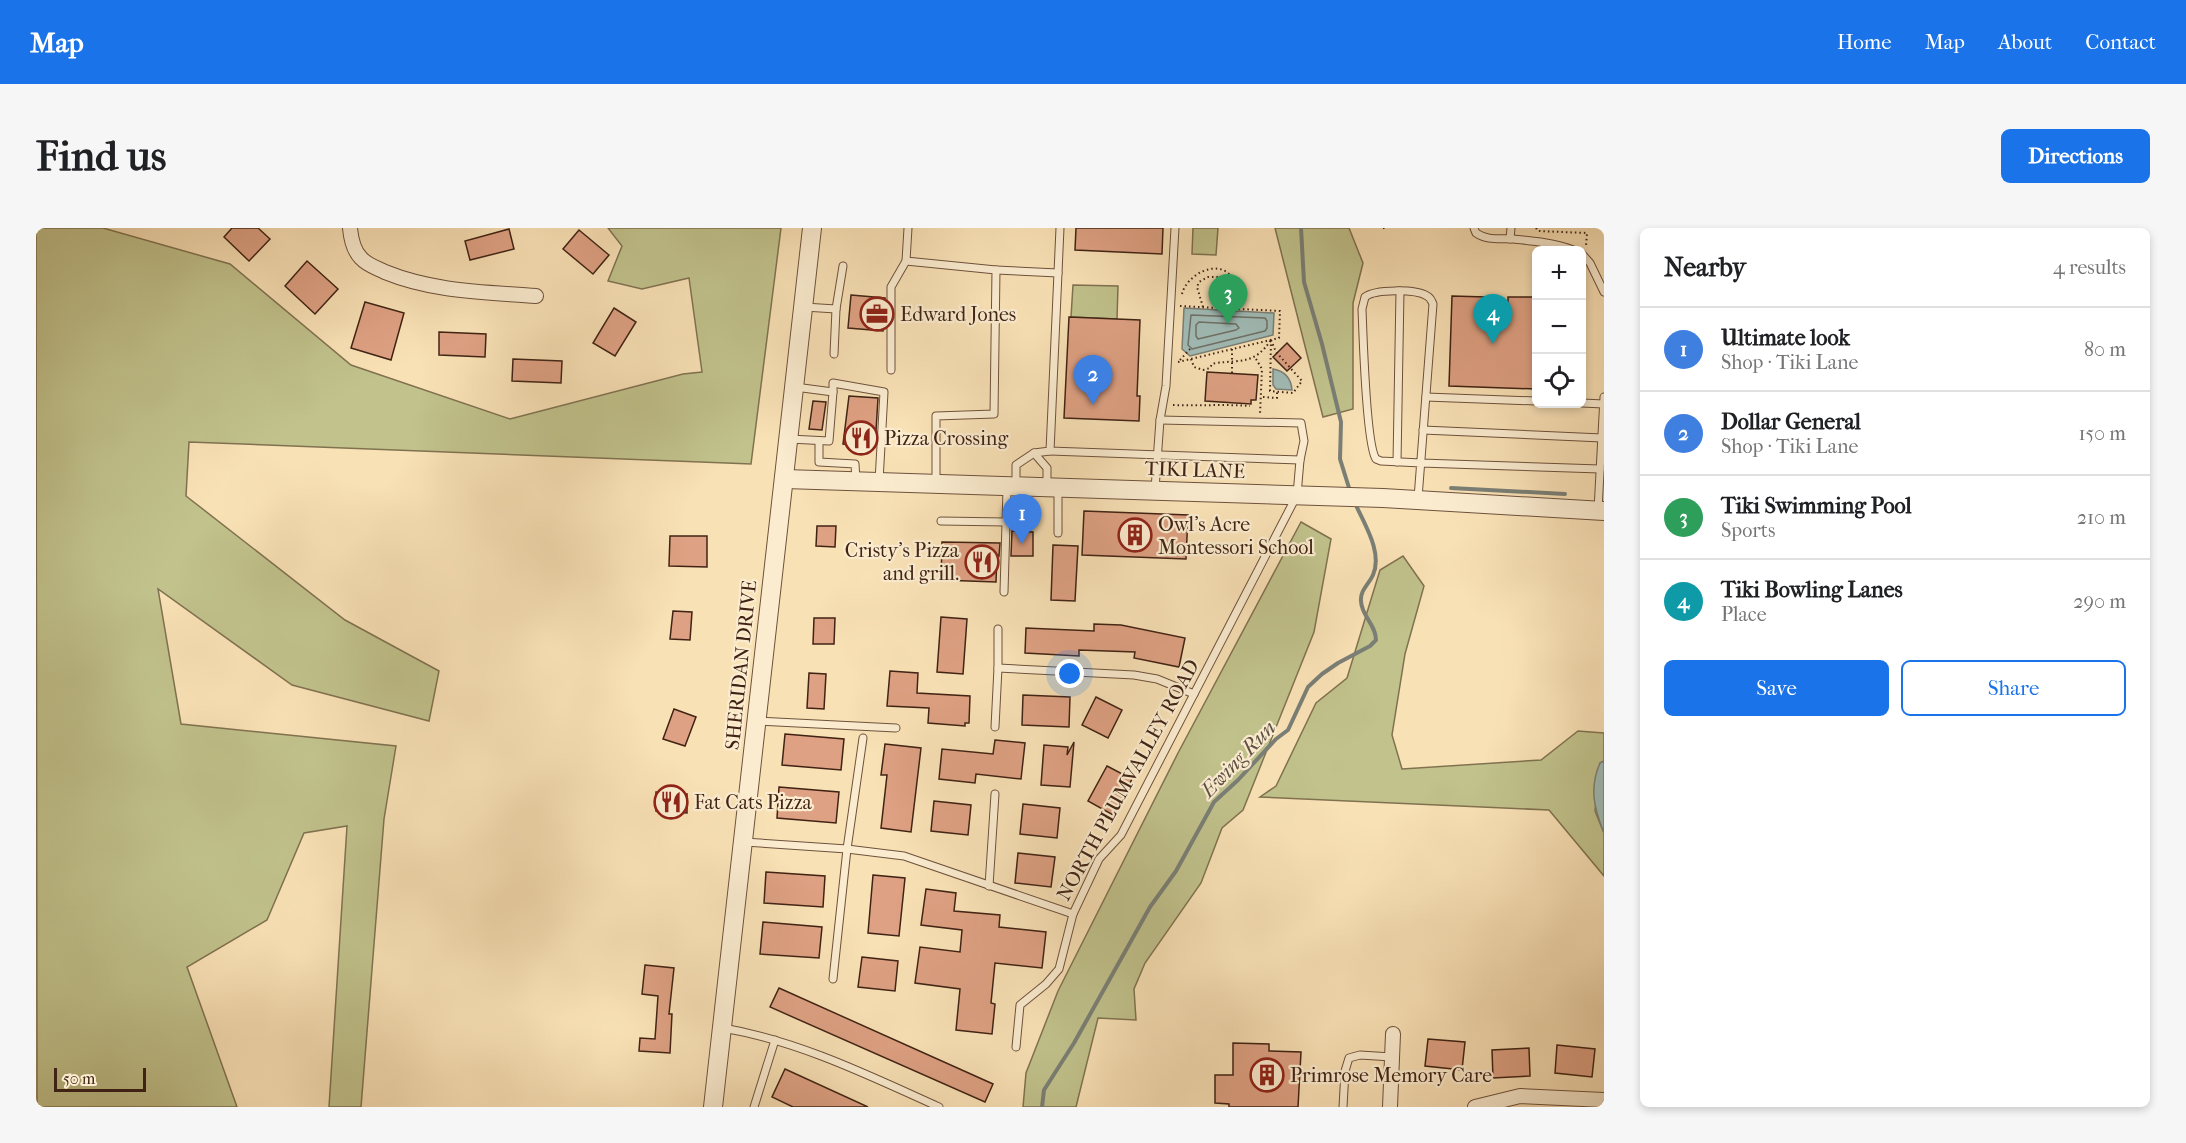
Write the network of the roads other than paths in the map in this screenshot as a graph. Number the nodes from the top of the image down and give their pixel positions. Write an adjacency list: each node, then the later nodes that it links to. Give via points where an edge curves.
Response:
1 (350, 228): 17 (street, via 351,241 360,257 405,280 439,288)
2 (812, 228): 18 (street, SHERIDAN DRIVE)
3 (908, 228): 11 (lane)
4 (1060, 228): 14 (lane)
5 (1175, 228): 29 (lane, via 1166,386)
6 (1474, 228): 8 (lane, via 1488,239)
7 (1511, 228): 8 (lane)
8 (1510, 239): 9 (lane)
9 (1557, 246)
10 (1586, 259): 16 (lane)
11 (906, 261): 13 (lane); 21 (lane, via 891,287)
12 (843, 266): 19 (lane)
13 (996, 270): 14 (lane); 44 (lane, via 994,414 936,416)
14 (1058, 273): 34 (lane)
15 (1400, 291): 24 (lane, via 1427,295 1433,304); 38 (lane); 38 (lane, via 1369,294 1362,309 1372,453 1381,461)
16 (1604, 292)
17 (536, 296)
18 (804, 307): 19 (lane); 22 (street, SHERIDAN DRIVE)
19 (836, 309): 20 (lane)
20 (834, 354)
21 (891, 369)
22 (795, 387): 23 (lane); 32 (street, SHERIDAN DRIVE)
23 (833, 392): 33 (lane, via 829,441); 43 (lane, via 833,383 884,392)
24 (1426, 397): 26 (lane); 30 (lane)
25 (1604, 398): 28 (lane)
26 (1532, 401)
27 (1586, 403): 28 (lane)
28 (1604, 404): 31 (lane)
29 (1160, 420): 36 (lane); 37 (lane, via 1301,423 1304,441)
30 (1423, 430): 31 (lane); 39 (lane)
31 (1602, 438): 40 (lane)
32 (789, 439): 33 (lane); 41 (street, SHERIDAN DRIVE)
33 (819, 441): 42 (lane, via 819,462 855,464)
34 (1050, 451): 35 (lane); 36 (lane)
35 (1034, 453): 45 (lane, via 1016,465); 46 (lane, via 1047,468)
36 (1158, 456): 37 (lane); 47 (lane)
37 (1300, 460): 48 (lane)
38 (1397, 462): 39 (lane)
39 (1421, 463): 40 (lane); 49 (lane)
40 (1600, 469): 50 (lane)
41 (785, 480): 42 (street, TIKI LANE); 58 (street, SHERIDAN DRIVE)
42 (856, 483): 43 (street, TIKI LANE)
43 (879, 484): 44 (street, TIKI LANE)
44 (936, 484): 45 (street, TIKI LANE)
45 (1011, 486): 46 (street, TIKI LANE); 52 (lane)
46 (1052, 488): 47 (street, TIKI LANE); 53 (lane)
47 (1155, 491): 48 (street, TIKI LANE)
48 (1297, 495): 49 (street, TIKI LANE); 57 (lane, NORTH PLUMVALLEY ROAD)
49 (1418, 501): 50 (street, TIKI LANE)
50 (1601, 511)
51 (941, 521): 52 (lane)
52 (1006, 522): 54 (lane)
53 (1058, 533)
54 (1004, 592)
55 (998, 628): 56 (lane)
56 (998, 669): 57 (lane, via 1134,675 1157,679); 59 (lane)
57 (1194, 694): 66 (lane, NORTH PLUMVALLEY ROAD, via 1121,836 1099,859)
58 (757, 722): 60 (lane); 63 (street, SHERIDAN DRIVE)
59 (994, 727)
60 (896, 728)
61 (863, 738): 64 (lane)
62 (995, 794): 65 (lane)
63 (743, 842): 64 (lane); 68 (street, SHERIDAN DRIVE)
64 (847, 849): 65 (lane, via 904,856); 67 (lane)
65 (989, 886): 66 (lane)
66 (1073, 914): 71 (lane, NORTH PLUMVALLEY ROAD, via 1059,969 1020,1005)
67 (833, 979)
68 (723, 1028): 70 (lane); 74 (street, SHERIDAN DRIVE)
69 (1394, 1034): 72 (street)
70 (775, 1040): 75 (lane); 76 (lane)
71 (1016, 1047)
72 (1392, 1057): 77 (lane, via 1349,1058); 78 (street)
73 (1604, 1100): 79 (street, via 1521,1096)
74 (713, 1107)
75 (754, 1107)
76 (939, 1107)
77 (1343, 1107)
78 (1390, 1107)
79 (1475, 1107)

